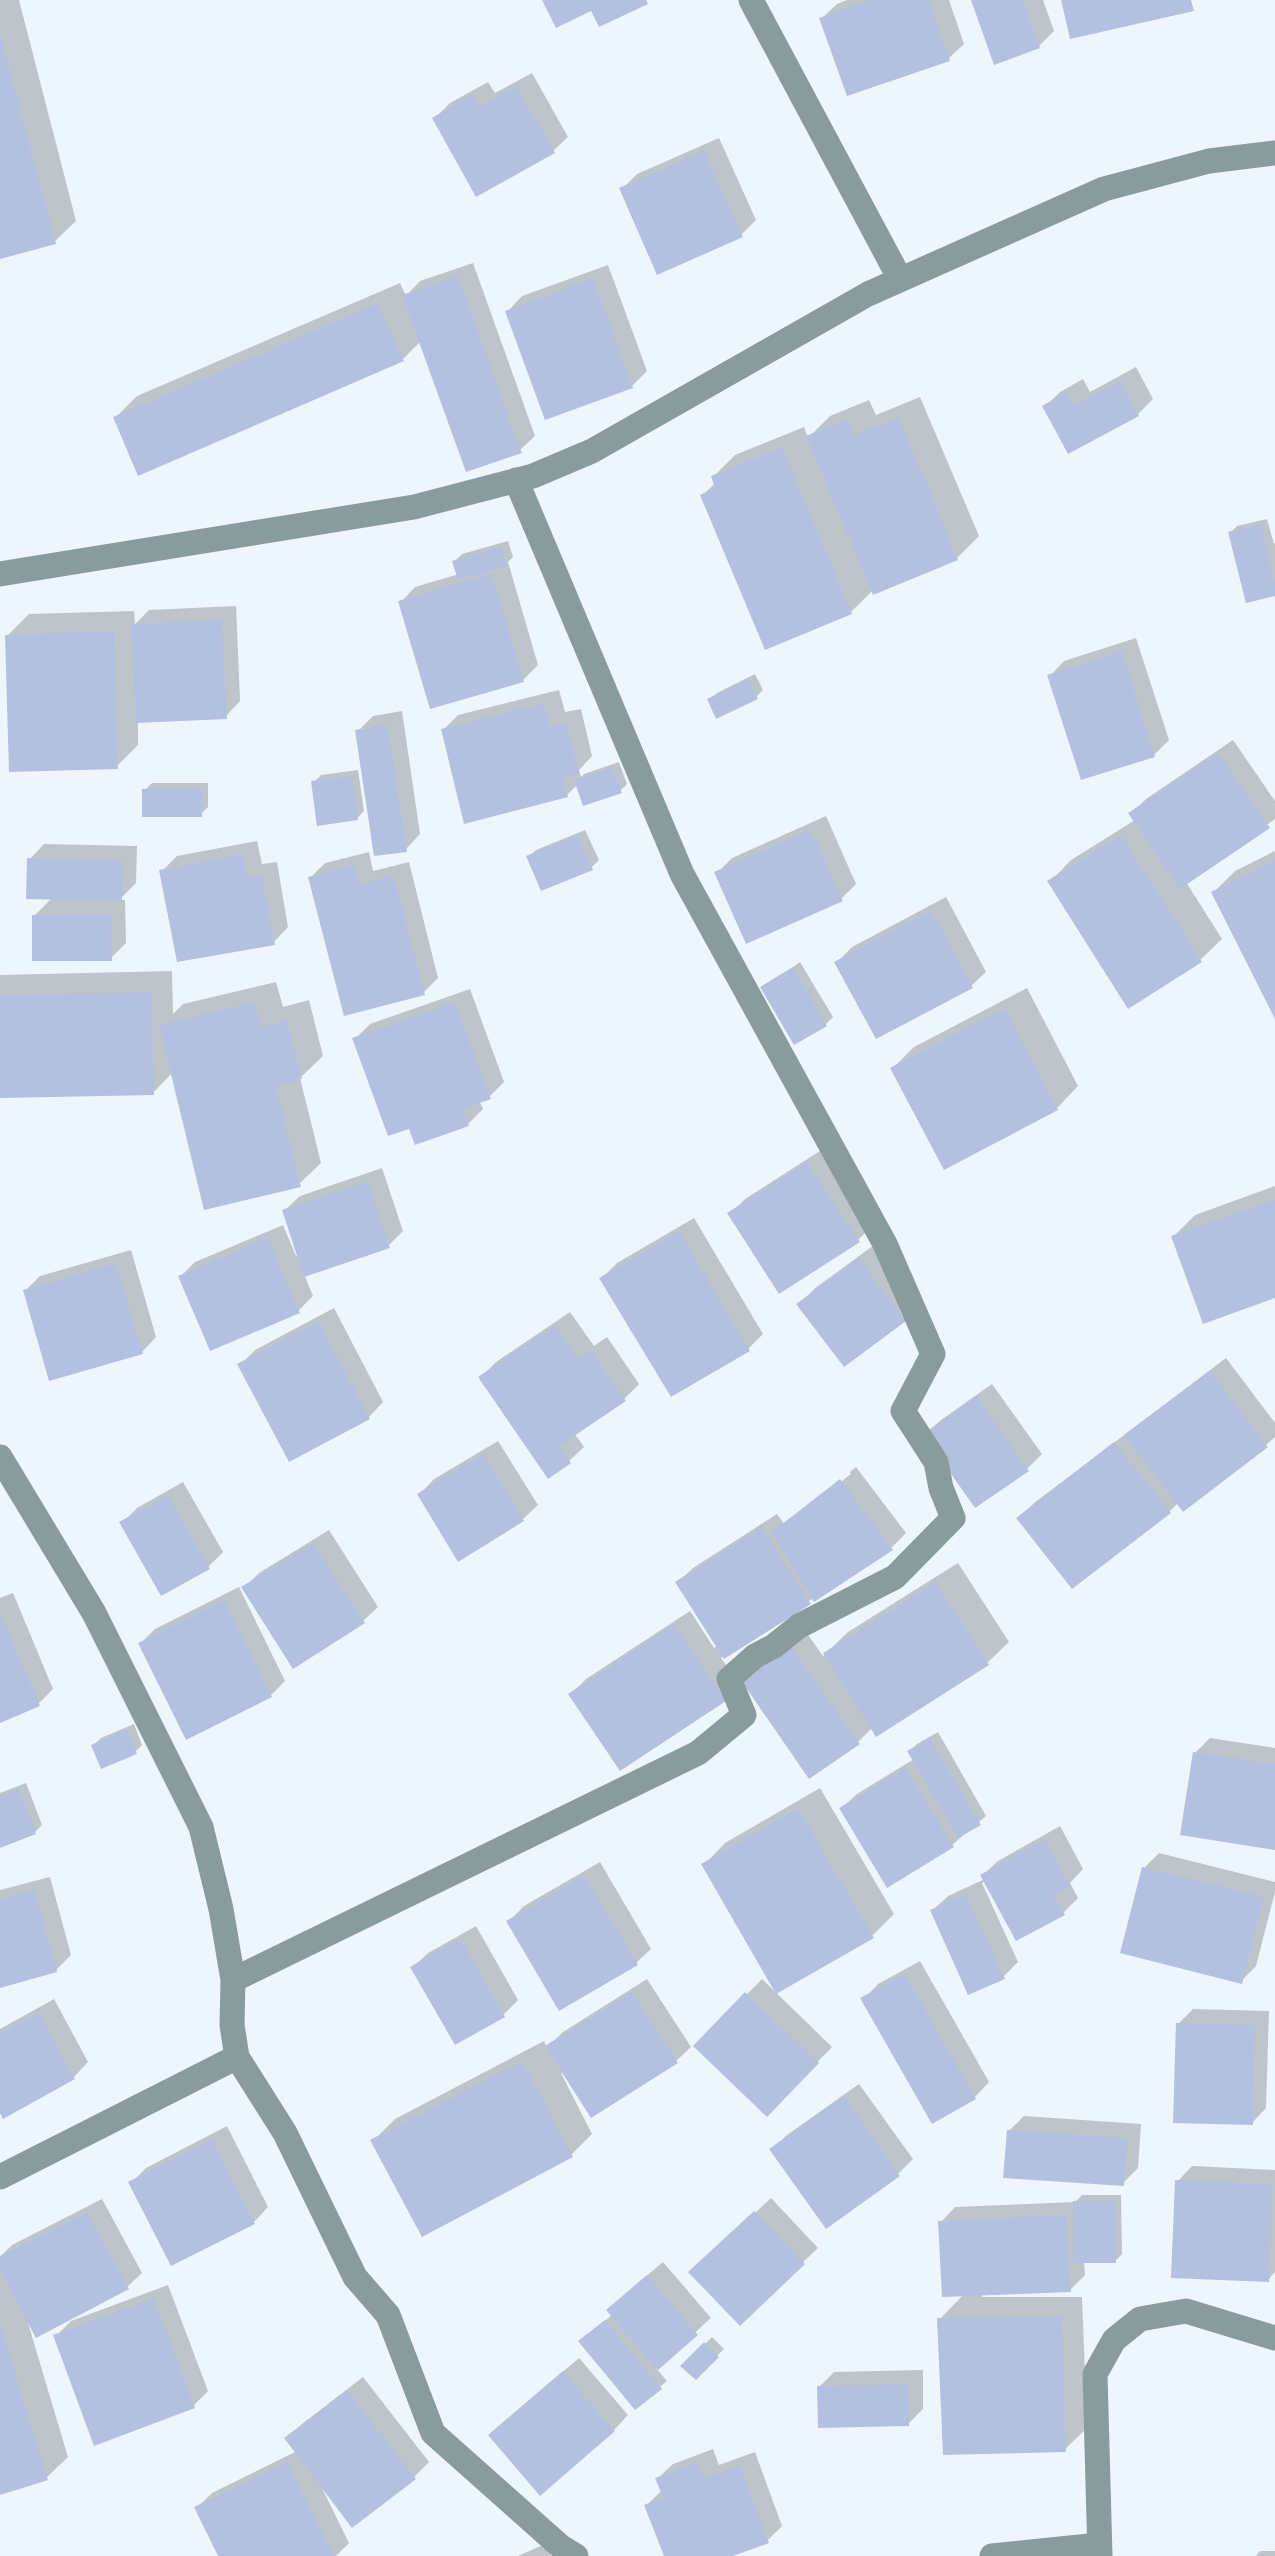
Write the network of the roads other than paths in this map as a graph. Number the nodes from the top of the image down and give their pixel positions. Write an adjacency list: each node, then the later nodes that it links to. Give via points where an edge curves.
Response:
1 (751, 0): 3 (street)
2 (1275, 153): 3 (street, via 1104,189)
3 (900, 279): 4 (street, via 592,451)
4 (516, 480): 5 (street, via 414,507); 7 (street, via 682,874 886,1244 933,1354 903,1411 936,1462 953,1518 895,1577 799,1626 728,1678 744,1715 698,1753)
5 (0, 574)
6 (0, 1457): 7 (street, via 94,1614 201,1827)
7 (233, 1980): 8 (street)
8 (238, 2057): 9 (street); 12 (street, via 285,2133 355,2277 388,2315 432,2433)
9 (0, 2177)
10 (1275, 2338): 11 (street, via 1186,2311 1140,2319 1114,2340 1095,2374)
11 (1100, 2550): 13 (street)
12 (576, 2556)
13 (992, 2556)

